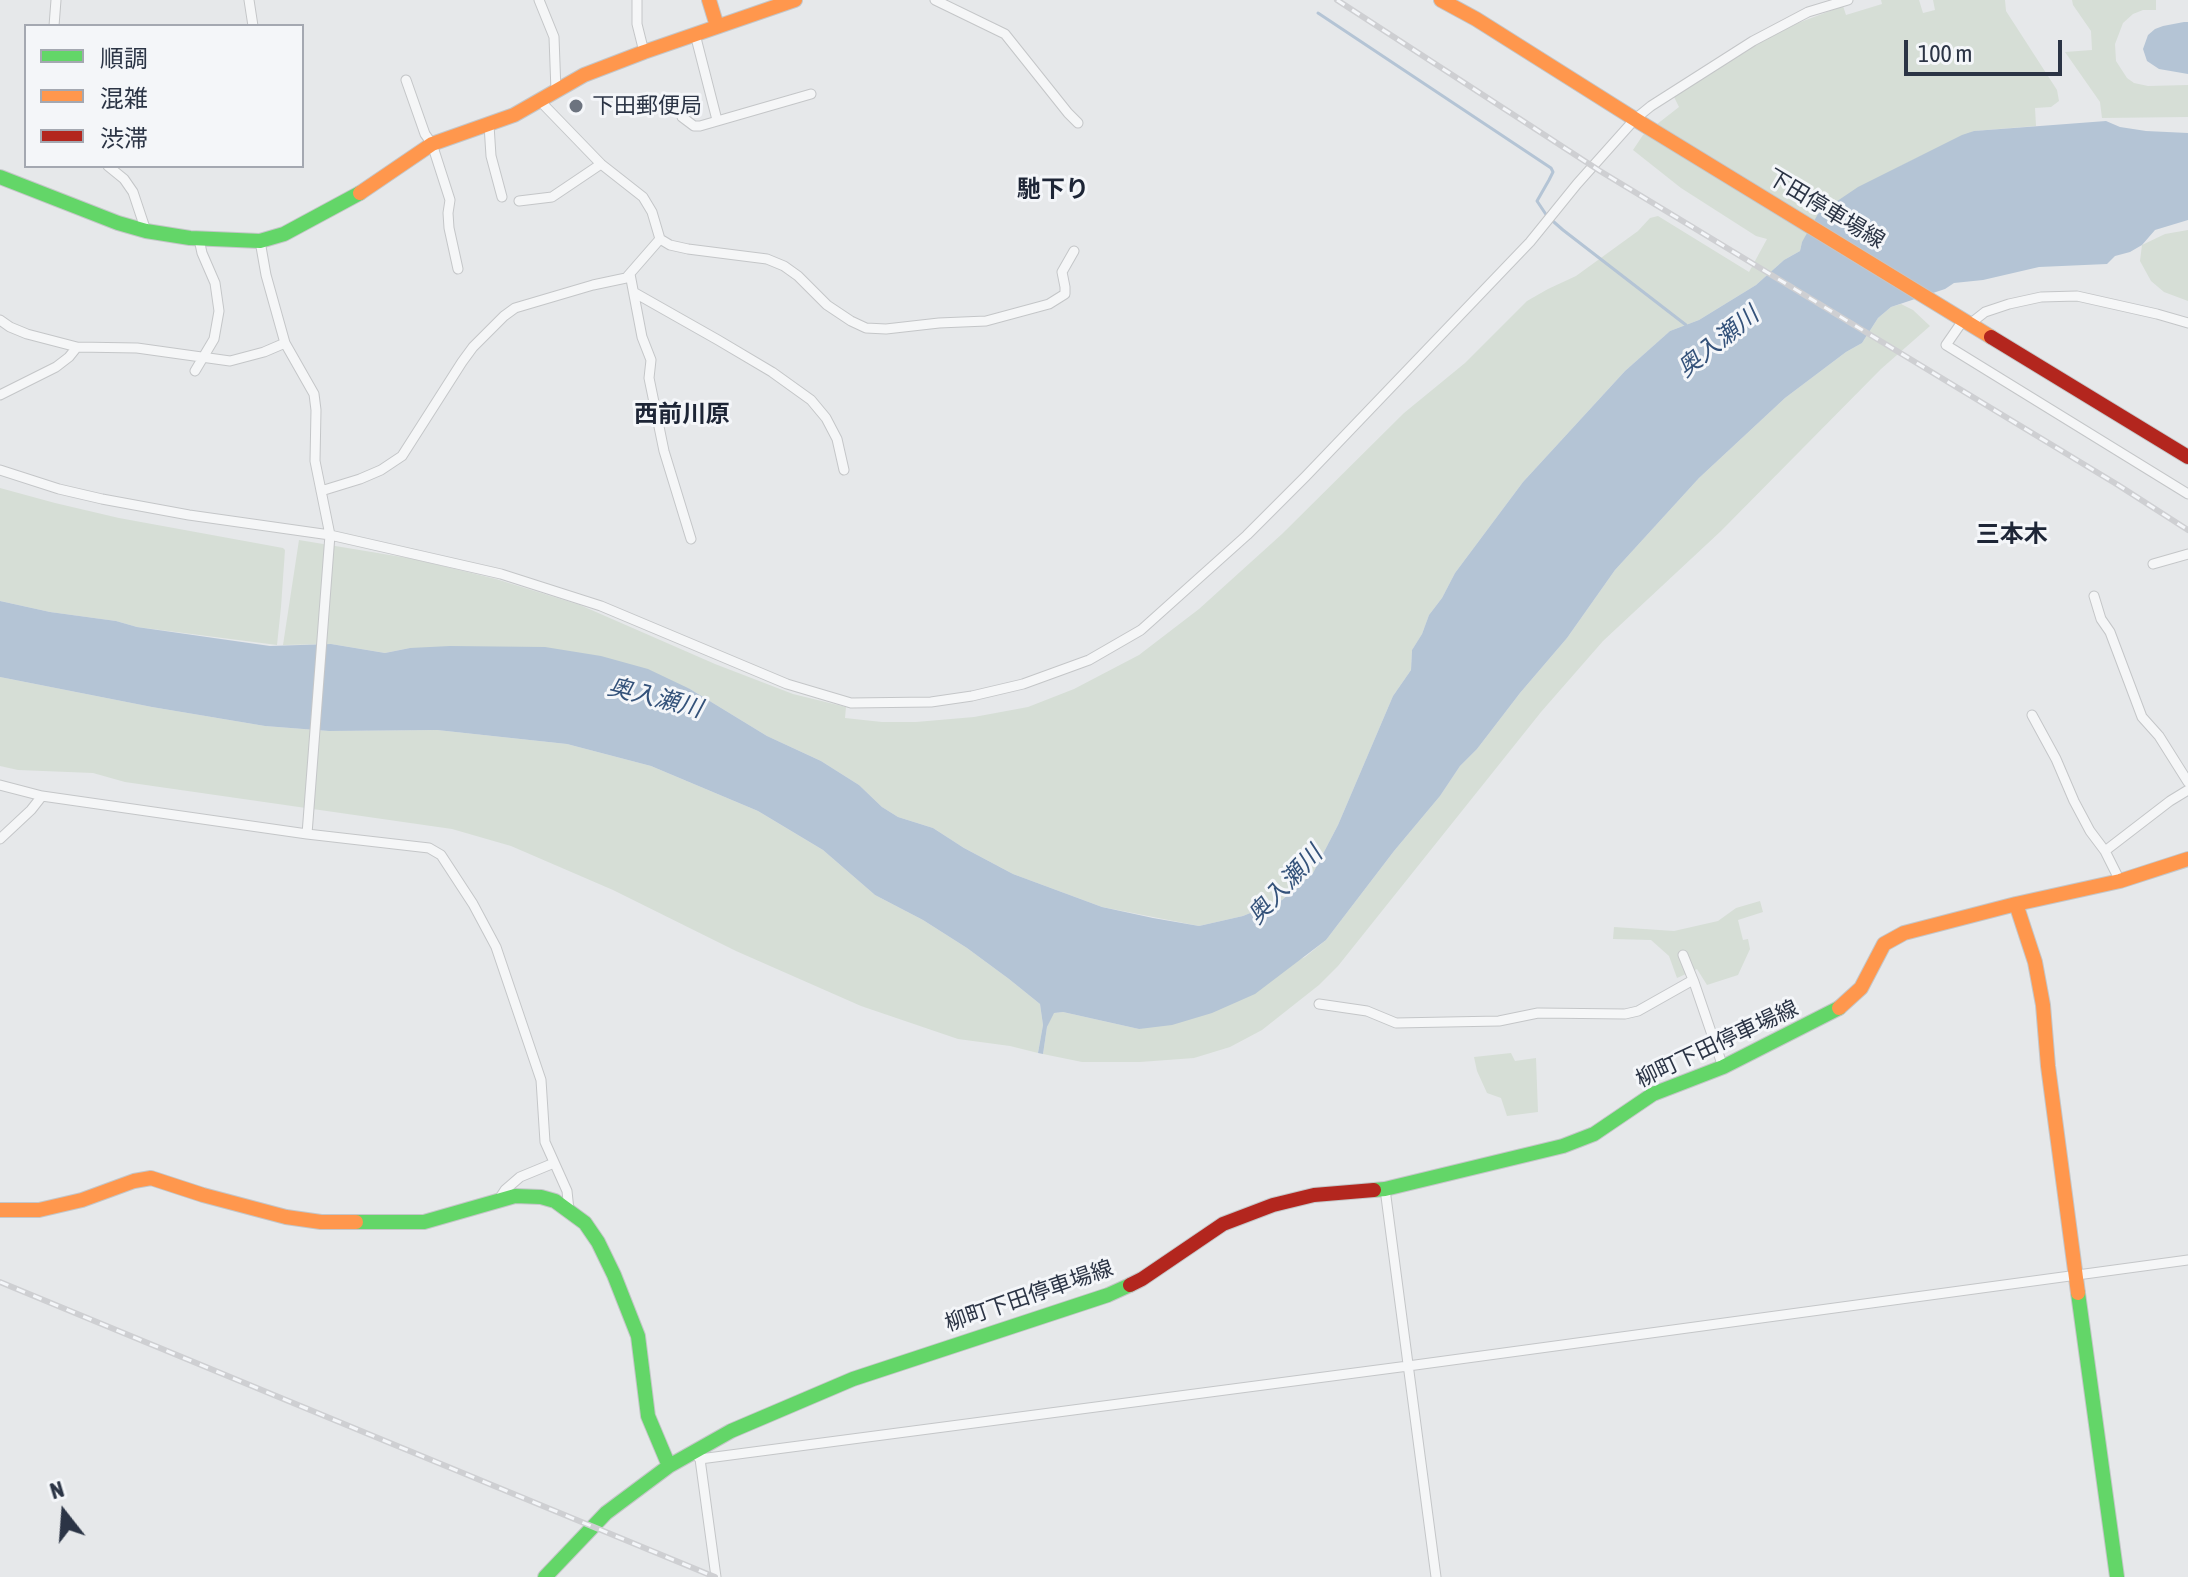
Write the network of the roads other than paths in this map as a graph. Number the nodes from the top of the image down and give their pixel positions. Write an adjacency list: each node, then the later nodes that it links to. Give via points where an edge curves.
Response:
1 (56, 0): 10 (street)
2 (249, 0): 11 (street)
3 (539, 0): 16 (street, via 554,37)
4 (637, 0): 14 (street)
5 (709, 0): 12 (main road)
6 (795, 0): 12 (main road)
7 (935, 0): 22 (street, via 1005,34)
8 (1441, 0): 21 (main road, 下田停車場線, via 1476,11)
9 (1848, 0): 21 (street, via 1808,12 1753,41 1651,106)
10 (54, 24)
11 (253, 24)
12 (717, 26): 13 (main road)
13 (695, 34): 14 (main road); 20 (street)
14 (644, 52): 16 (main road)
15 (406, 80): 24 (street)
16 (556, 91): 18 (main road)
17 (811, 94): 20 (street)
18 (540, 101): 23 (main road); 25 (street)
19 (682, 117): 20 (street, via 694,126)
20 (717, 120)
21 (1638, 121): 38 (main road, 下田停車場線); 51 (street, via 1530,242 1247,535 1141,630 1089,660 1023,684 931,702 851,703 787,684 587,602 501,574)
22 (1078, 123)
23 (489, 125): 24 (main road); 28 (street)
24 (432, 144): 33 (main road, via 353,198); 35 (street, via 450,200 449,228)
25 (601, 164): 29 (street, via 552,197); 32 (street, via 643,197)
26 (110, 168): 30 (street, via 133,192)
27 (0, 177): 30 (main road)
28 (502, 197)
29 (519, 201)
30 (146, 231): 31 (main road)
31 (199, 239): 33 (main road); 43 (street, via 219,311 214,339)
32 (660, 239): 34 (street, via 688,249 767,259 798,276 851,321 886,329 986,321 1049,304 1065,294 1062,272); 36 (street)
33 (260, 241): 41 (street)
34 (1074, 251)
35 (458, 269)
36 (630, 274): 37 (street); 49 (street, via 515,308 473,347 402,456 381,470)
37 (635, 293): 48 (street, via 811,400 837,439); 52 (street, via 664,451)
38 (1962, 318): 40 (street, via 2041,297 2077,296); 46 (main road, 下田停車場線); 50 (street, via 1946,345)
39 (0, 320): 42 (street, via 27,334)
40 (2188, 323)
41 (285, 343): 43 (street, via 239,360); 49 (street, via 314,394)
42 (77, 347): 43 (street); 45 (street, via 56,367)
43 (203, 357): 44 (street)
44 (195, 371)
45 (0, 395)
46 (2188, 457)
47 (0, 470): 51 (street, via 102,499)
48 (844, 470)
49 (321, 491): 51 (street)
50 (2188, 494)
51 (329, 538): 61 (street)
52 (691, 539)
53 (2188, 554): 54 (street)
54 (2153, 564)
55 (2094, 596): 57 (street, via 2142,717)
56 (2032, 715): 63 (street)
57 (2188, 782)
58 (0, 785): 60 (street)
59 (2188, 790): 63 (street)
60 (42, 796): 61 (street); 62 (street)
61 (307, 830): 71 (street, via 429,848 441,855 496,947 541,1080 545,1142)
62 (0, 839)
63 (2105, 851): 65 (street)
64 (2188, 859): 65 (main road, 柳町下田停車場線)
65 (2120, 881): 66 (main road, 柳町下田停車場線)
66 (2016, 904): 70 (main road, 柳町下田停車場線, via 1891,939 1861,988 1836,1011); 77 (main road, via 2043,1005)
67 (1683, 955): 68 (street)
68 (1693, 980): 69 (street, via 1625,1014 1538,1013 1499,1021 1396,1023 1367,1011); 70 (street)
69 (1319, 1004)
70 (1723, 1067): 72 (main road, 柳町下田停車場線, via 1653,1094 1594,1134 1563,1146)
71 (554, 1163): 73 (street, via 520,1177); 75 (street)
72 (1385, 1189): 78 (street); 79 (main road, 柳町下田停車場線, via 1314,1195 1223,1224 1142,1279 1108,1295 853,1379 731,1431)
73 (499, 1199): 74 (main road, via 424,1222 321,1222 151,1178 39,1210); 75 (main road, via 541,1197)
74 (0, 1210)
75 (569, 1210): 80 (main road, via 598,1242 636,1329 648,1416)
76 (2188, 1260): 77 (street)
77 (2075, 1275): 78 (street); 84 (main road)
78 (1408, 1366): 79 (street); 83 (street)
79 (697, 1456): 80 (main road, 柳町下田停車場線); 82 (street)
80 (669, 1466): 81 (main road, 柳町下田停車場線, via 606,1513)
81 (545, 1577)
82 (716, 1577)
83 (1436, 1577)
84 (2117, 1577)

